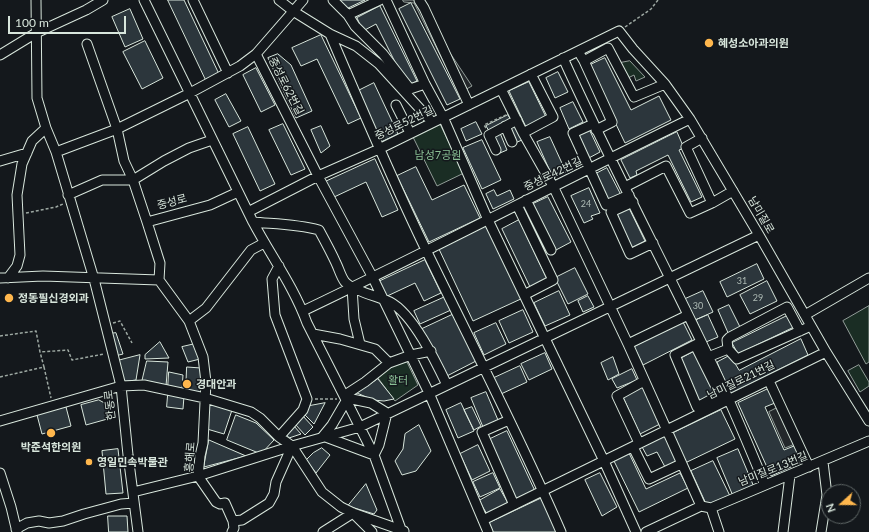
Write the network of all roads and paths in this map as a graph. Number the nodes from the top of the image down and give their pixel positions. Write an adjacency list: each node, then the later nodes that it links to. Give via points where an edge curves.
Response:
1 (36, 0): 15 (street, 한동로)
2 (103, 0): 15 (street)
3 (144, 0): 28 (street)
4 (193, 0): 23 (street)
5 (279, 0): 12 (street)
6 (303, 0): 12 (street)
7 (334, 0): 13 (street)
8 (380, 0): 13 (street)
9 (386, 0): 25 (street)
10 (419, 0): 30 (street)
11 (658, 0): 14 (path, via 651,9)
12 (293, 11): 16 (street); 19 (street)
13 (348, 15): 25 (street, via 410,89)
14 (619, 31): 18 (street, 중성로52번길); 26 (street, 남미질로)
15 (36, 33): 20 (street); 37 (street, 한동로, via 37,98)
16 (330, 34): 34 (street, via 356,46 379,64); 44 (street)
17 (87, 44): 38 (street)
18 (577, 52): 21 (street, 중성로52번길); 22 (street)
19 (256, 54): 23 (street, 중성로62번길); 51 (street, 중성로62번길)
20 (0, 55)
21 (563, 58): 24 (street, 중성로52번길); 36 (street)
22 (584, 61): 26 (street, via 608,48 634,97); 36 (street, via 612,122)
23 (228, 73): 28 (street, 중성로62번길)
24 (531, 74): 27 (street, 중성로52번길); 40 (street, via 553,117)
25 (425, 84): 31 (street)
26 (665, 84): 32 (street, 남미질로)
27 (501, 89): 30 (street, 중성로52번길); 33 (street)
28 (190, 93): 38 (street, 중성로62번길); 42 (street)
29 (396, 105): 39 (street)
30 (469, 105): 31 (street, 중성로52번길)
31 (443, 117): 34 (street, 중성로52번길); 63 (street)
32 (690, 119): 41 (street, 남미질로); 48 (street, 중성로42번길)
33 (517, 120): 35 (street); 40 (street)
34 (432, 122): 39 (street, 중성로52번길)
35 (505, 126): 43 (street); 45 (street, via 489,135)
36 (594, 127): 48 (street); 50 (street, via 573,133)
37 (46, 128): 46 (street, 한동로); 47 (street, via 32,141)
38 (117, 129): 46 (street); 52 (street, via 124,161)
39 (410, 133): 44 (street, 중성로52번길)
40 (523, 133): 53 (street)
41 (702, 138): 54 (street, 남미질로); 59 (street, via 686,147)
42 (212, 140): 52 (street, via 189,148); 55 (street)
43 (512, 142)
44 (379, 149): 51 (street, 중성로52번길); 70 (street)
45 (496, 150)
46 (56, 152): 57 (street, 한동로)
47 (27, 153): 49 (street); 62 (street, via 22,164 17,195)
48 (609, 158): 50 (street, 중성로42번길); 56 (street)
49 (0, 161)
50 (589, 169): 53 (street, 중성로42번길); 56 (street, via 606,205)
51 (318, 176): 61 (street, 중성로52번길); 72 (street)
52 (133, 180): 57 (street, via 102,180); 64 (street)
53 (553, 186): 58 (street, 중성로42번길); 81 (street)
54 (733, 191): 59 (street); 66 (street, 남미질로)
55 (238, 192): 61 (street); 64 (street, 중성로, via 210,204)
56 (629, 195): 59 (street, via 666,166 690,213); 68 (street); 68 (street, via 611,212 630,254)
57 (69, 198): 62 (path, via 56,207); 74 (street, 한동로)
58 (526, 200): 60 (street, 중성로42번길); 69 (street)
59 (712, 203)
60 (517, 205): 63 (street, 중성로42번길); 79 (street, via 553,280)
61 (248, 212): 65 (street)
62 (18, 215): 73 (street, via 20,255 17,266)
63 (488, 220): 70 (street, 중성로42번길); 79 (street)
64 (147, 222): 77 (street, 중성로, via 160,263)
65 (253, 222): 67 (street); 78 (street, via 319,230 346,282)
66 (759, 235): 75 (street); 84 (street, 남미질로)
67 (264, 243): 71 (street); 85 (street, via 251,250 206,308)
68 (653, 243): 75 (street)
69 (551, 250)
70 (426, 251): 72 (street, 중성로42번길); 105 (street)
71 (279, 266): 82 (street); 115 (street, via 272,279 275,315)
72 (372, 276): 78 (street, 중성로42번길); 80 (street)
73 (4, 278): 74 (street)
74 (94, 278): 77 (street); 86 (street, 한동로)
75 (670, 278): 81 (street); 83 (street)
76 (869, 278): 84 (street)
77 (159, 280): 85 (street, 흥해로)
78 (352, 287): 80 (street); 82 (street, 중성로42번길); 93 (street, via 354,319)
79 (524, 295): 91 (street)
80 (383, 300): 97 (street, via 399,307); 101 (street)
81 (610, 307): 91 (street); 94 (street)
82 (303, 311): 89 (street)
83 (688, 315): 94 (street); 95 (street)
84 (805, 315): 87 (street, 남미질로)
85 (189, 321): 113 (street, 흥해로, via 203,357)
86 (105, 324): 92 (path, via 120,321); 99 (street, 한동로)
87 (811, 326): 88 (street); 100 (street, 남미질로)
88 (800, 331): 96 (street, via 737,360); 96 (street, via 787,307 730,336 727,340)
89 (313, 334): 93 (street); 114 (street)
90 (0, 336): 98 (path, via 36,331)
91 (544, 338): 105 (street); 129 (street)
92 (132, 343)
93 (360, 344): 103 (street, via 375,349)
94 (628, 344): 107 (street)
95 (698, 344): 102 (street); 112 (street); 112 (street, via 675,355 697,407)
96 (728, 349): 102 (street)
97 (431, 351): 101 (street); 109 (street)
98 (40, 352): 99 (path, via 68,350 72,360); 104 (path)
99 (112, 352): 110 (street, 한동로)
100 (826, 352): 108 (street, 남미질로21번길); 120 (street, 남미질로)
101 (410, 355): 103 (street); 111 (street)
102 (708, 357): 112 (street)
103 (389, 363): 114 (street)
104 (44, 367): 106 (path); 116 (path)
105 (483, 367): 109 (street); 118 (street)
106 (0, 377)
107 (644, 381): 122 (street); 126 (street, via 617,396)
108 (770, 383): 112 (street, 남미질로21번길); 132 (street)
109 (447, 385): 111 (street)
110 (121, 386): 113 (street, via 144,385); 116 (street); 138 (street, 한동로)
111 (430, 393): 117 (street); 144 (street)
112 (730, 396): 122 (street, 남미질로21번길); 132 (street, via 736,401 769,478); 136 (street)
113 (205, 398): 124 (street, via 251,412); 135 (street, 흥해로, via 203,443)
114 (345, 398): 115 (path); 117 (street, via 371,403); 121 (street); 123 (street)
115 (307, 399): 124 (street, via 303,410)
116 (52, 405): 119 (street)
117 (387, 414): 121 (street); 128 (street)
118 (509, 420): 137 (street); 140 (street, via 482,432)
119 (0, 421)
120 (869, 421)
121 (360, 426): 123 (street); 128 (street)
122 (666, 431): 126 (street, 남미질로21번길); 131 (street)
123 (323, 436): 127 (street); 128 (street)
124 (279, 437): 127 (street)
125 (869, 441): 130 (street, 남미질로13번길)
126 (636, 445): 129 (street, 남미질로21번길); 131 (street, via 649,479)
127 (292, 446): 135 (street); 143 (street, via 322,492); 145 (street, via 269,503 242,520)
128 (374, 455): 151 (street)
129 (604, 461): 137 (street, 남미질로21번길); 154 (street)
130 (823, 462): 132 (street, 남미질로13번길); 158 (street, via 827,495)
131 (681, 464): 141 (street)
132 (808, 465): 134 (street, 남미질로13번길)
133 (0, 473): 146 (street)
134 (790, 475): 136 (street, 남미질로13번길); 157 (street)
135 (198, 476): 138 (street); 145 (street, 흥해로, via 216,502 225,504)
136 (765, 485): 142 (street, 남미질로13번길)
137 (543, 490): 140 (street, 남미질로21번길); 153 (street)
138 (133, 492): 139 (street, 한동로)
139 (134, 503): 146 (street, via 121,504 63,521 27,523); 147 (street, 한동로)
140 (514, 505): 144 (street, 남미질로21번길)
141 (701, 506): 142 (street); 155 (street)
142 (712, 508): 156 (street)
143 (353, 513): 149 (street); 150 (street); 151 (street)
144 (483, 520): 152 (street)
145 (233, 521): 148 (street)
146 (17, 530)
147 (138, 532)
148 (232, 532)
149 (323, 532)
150 (372, 532)
151 (404, 532)
152 (488, 532)
153 (561, 532)
154 (636, 532)
155 (646, 532)
156 (719, 532)
157 (783, 532)
158 (821, 532)

